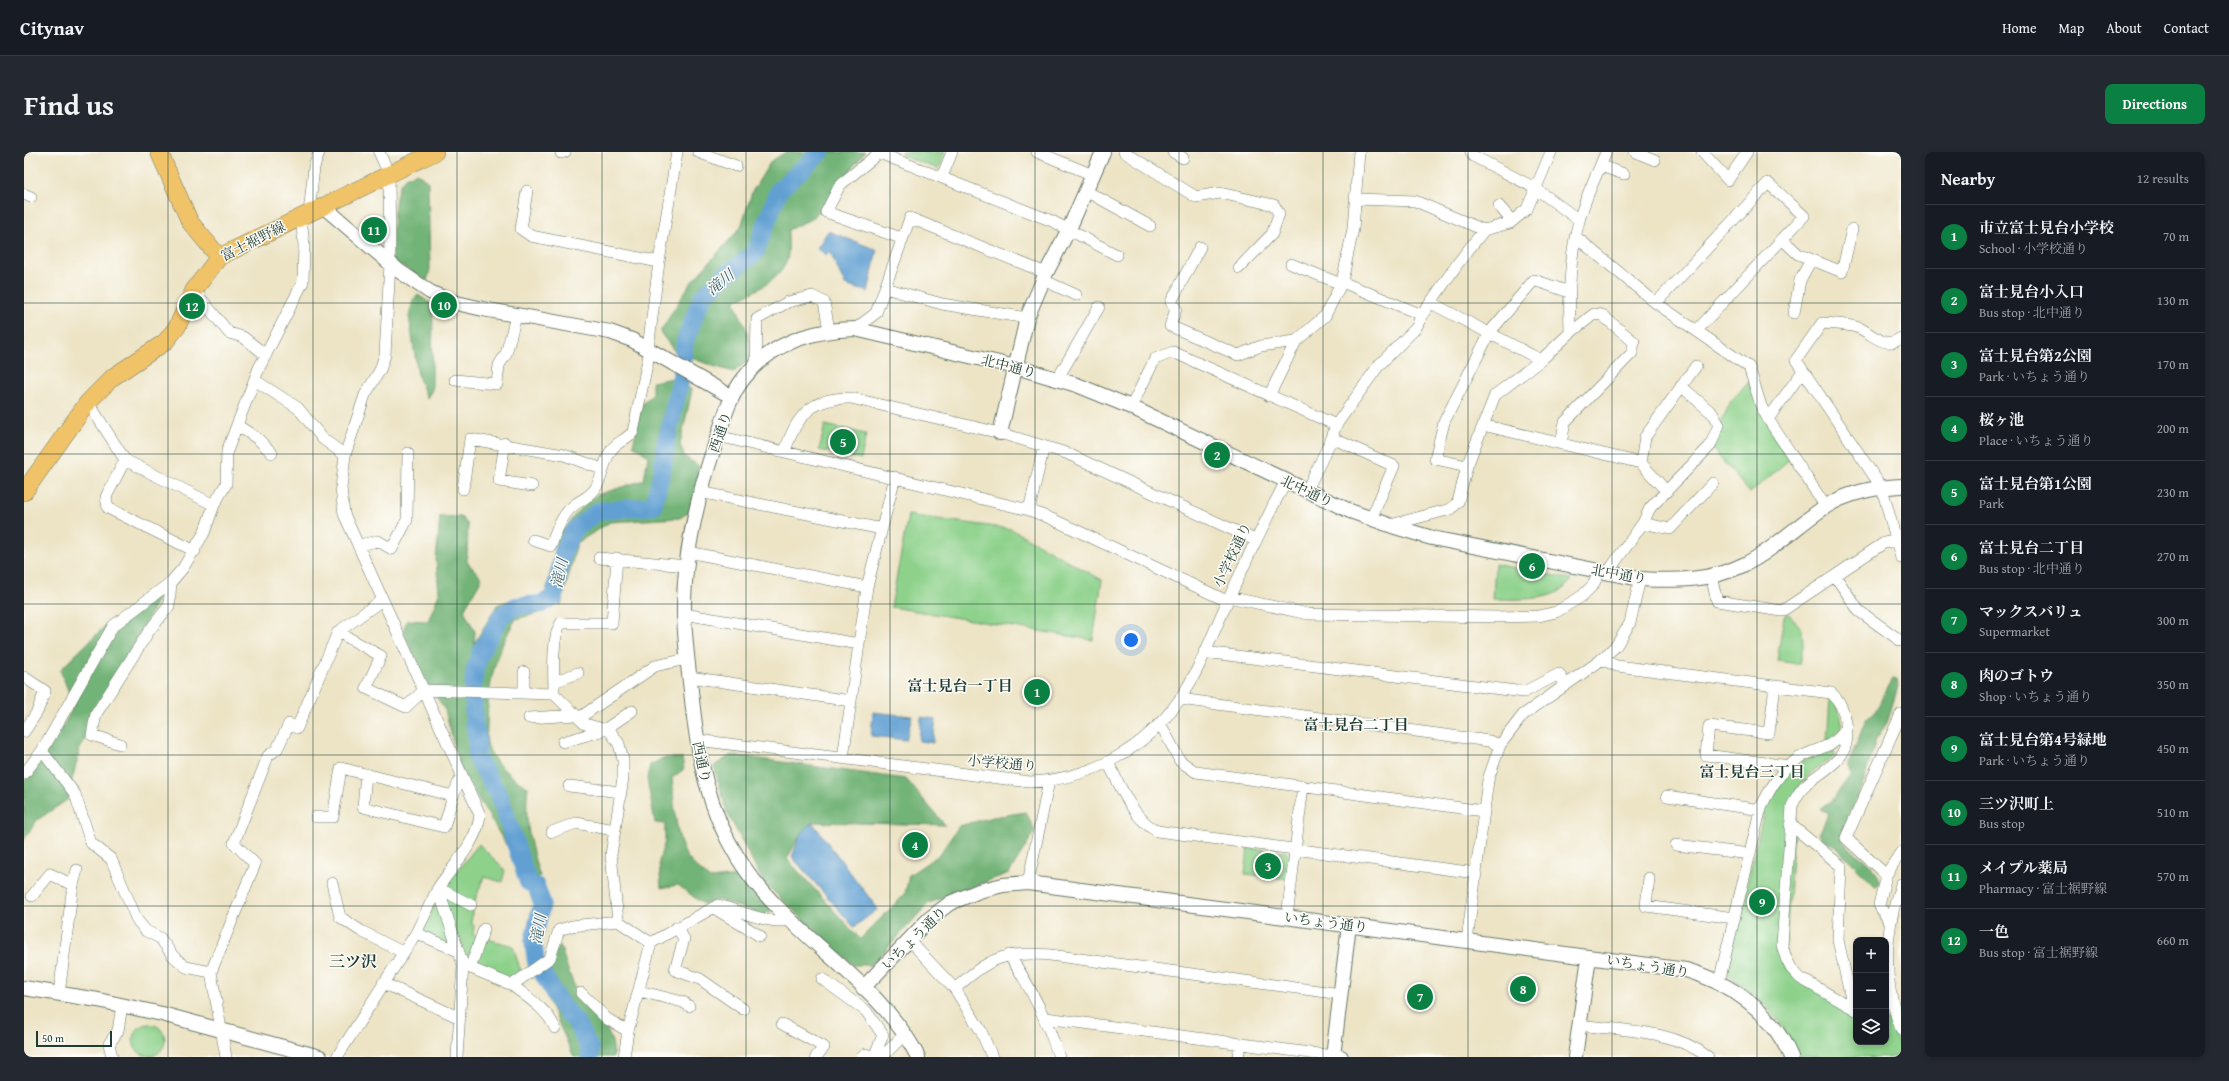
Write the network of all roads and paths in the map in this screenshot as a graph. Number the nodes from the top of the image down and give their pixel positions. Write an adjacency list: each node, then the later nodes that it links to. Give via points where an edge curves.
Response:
1 (159, 152): 42 (main road, via 190,222)
2 (319, 152): 30 (street, via 314,167)
3 (379, 152): 21 (street)
4 (435, 152): 21 (main road, 富士裾野線)
5 (677, 152): 44 (street)
6 (698, 152): 19 (street)
7 (952, 152): 24 (street)
8 (1038, 152): 23 (street)
9 (1103, 152): 23 (street)
10 (1124, 152): 47 (street, via 1196,197 1220,193 1274,205 1279,214 1272,234)
11 (1359, 152): 28 (street)
12 (1471, 152): 25 (street, via 1473,156)
13 (1551, 152): 25 (street)
14 (1606, 152): 20 (street)
15 (1635, 152): 18 (street)
16 (1702, 152): 17 (street, via 1728,180)
17 (1747, 152)
18 (1655, 160)
19 (736, 166)
20 (1600, 166): 22 (street); 31 (street)
21 (389, 174): 30 (main road, 富士裾野線); 45 (street)
22 (1624, 174)
23 (1093, 175): 27 (street)
24 (942, 177): 34 (street); 38 (street, via 879,153 840,185 826,212)
25 (1536, 188): 31 (street); 32 (street, via 1527,209)
26 (527, 191): 44 (street, via 521,229 531,236)
27 (1086, 191): 33 (street); 34 (street)
28 (1356, 198): 36 (street, via 1415,201); 49 (street, via 1348,257)
29 (1499, 206): 32 (street)
30 (311, 212): 42 (main road, 富士裾野線); 45 (street); 69 (street, via 304,244 303,282)
31 (1579, 220): 37 (street)
32 (1512, 221): 36 (street)
33 (1150, 226)
34 (1070, 229): 41 (street); 48 (street)
35 (1852, 229): 43 (street, via 1842,272)
36 (1484, 230): 54 (street)
37 (1576, 237): 52 (street); 55 (street)
38 (901, 238): 48 (street, via 910,218); 50 (street)
39 (1782, 239): 43 (street, via 1798,254); 55 (street, via 1804,216 1768,183); 63 (street)
40 (1200, 247): 67 (street, via 1171,302 1176,309 1170,326 1238,355 1261,346)
41 (1117, 255)
42 (219, 257): 51 (main road, 富士裾野線)
43 (1811, 260): 57 (street, via 1800,280)
44 (659, 262): 68 (street)
45 (390, 263): 59 (street, via 430,292 452,302); 96 (street, via 385,355 380,370 365,395)
46 (1291, 264): 49 (street)
47 (1239, 268)
48 (1044, 277): 53 (street); 60 (street)
49 (1341, 283): 58 (street); 67 (street, via 1324,316)
50 (885, 288): 60 (street, via 942,304); 61 (street, via 876,313)
51 (194, 290): 69 (street, via 229,333 243,338); 81 (main road, 富士裾野線, via 177,327 165,342 114,377)
52 (1569, 292): 64 (street, via 1534,280); 65 (street)
53 (1076, 295)
54 (1431, 303): 58 (street); 64 (street)
55 (1656, 303): 63 (street)
56 (1099, 307): 75 (street)
57 (1794, 313)
58 (1422, 315): 85 (street, via 1416,328 1379,365)
59 (516, 316): 68 (street, via 610,332); 76 (street, via 506,354 499,365 497,384)
60 (1027, 318): 73 (street)
61 (854, 329): 62 (street, 北中通り); 73 (street, 北中通り)
62 (829, 330): 71 (street, 北中通り, via 791,341); 71 (street, via 824,302 812,296 788,302 757,319)
63 (1697, 330): 83 (street, via 1749,367 1760,406)
64 (1490, 332): 70 (street); 99 (street, via 1444,422 1435,458)
65 (1570, 334): 70 (street); 91 (street, via 1594,314 1602,315 1634,342 1632,353 1565,422)
66 (1901, 338): 74 (street, via 1883,342 1858,327 1822,323 1796,360)
67 (1296, 341): 79 (street)
68 (651, 351): 80 (street); 100 (street, via 633,432 612,448)
69 (266, 355): 77 (street)
70 (1541, 360): 86 (street, via 1495,395)
71 (756, 365): 80 (street, 北中通り)
72 (1696, 366): 78 (street)
73 (1016, 367): 75 (street, 北中通り); 87 (street)
74 (1803, 371): 83 (street); 106 (street)
75 (1058, 378): 82 (street, 北中通り)
76 (455, 380)
77 (256, 381): 84 (street); 96 (street, via 298,408 323,438)
78 (1681, 386): 98 (street, via 1646,436); 111 (street, via 1712,413 1719,425 1710,446)
79 (1269, 396): 82 (street, via 1173,352 1154,359); 85 (street)
80 (732, 397): 88 (street, 西通り)
81 (88, 402): 97 (street); 109 (main road, 富士裾野線)
82 (1131, 407): 102 (street, 北中通り)
83 (1768, 419): 113 (street)
84 (237, 425): 94 (street, via 258,439); 112 (street, via 227,451 226,484)
85 (1336, 425): 89 (street)
86 (1483, 425): 91 (street); 99 (street)
87 (1000, 433): 92 (street); 93 (street, via 851,398 841,398 817,404 805,412 796,422)
88 (718, 436): 93 (street); 110 (street, 西通り)
89 (1332, 438): 108 (street); 115 (street, via 1394,466)
90 (505, 443): 100 (street, via 564,455); 104 (street, via 499,481); 107 (street, via 470,439)
91 (1561, 444): 98 (street)
92 (1044, 446): 114 (street); 120 (street, via 1066,453)
93 (785, 451): 101 (street)
94 (272, 453)
95 (408, 453): 122 (street, via 407,520 392,549 378,541)
96 (345, 455): 122 (street, via 341,488 344,514)
97 (125, 460): 112 (street); 123 (street, via 106,497 108,508)
98 (1641, 463): 111 (street)
99 (1467, 466): 117 (street, via 1458,502 1451,509)
100 (602, 469): 119 (street, via 596,489 587,498 573,505 565,515 551,546)
101 (895, 477): 114 (street); 118 (street)
102 (1286, 481): 108 (street, 北中通り); 120 (street, 小学校通り)
103 (1713, 483): 116 (street, via 1670,529)
104 (532, 486)
105 (1901, 486): 106 (street, 北中通り)
106 (1882, 488): 113 (street, 北中通り, via 1852,495); 121 (street)
107 (463, 489)
108 (1307, 490): 115 (street, 北中通り)
109 (24, 492)
110 (700, 492): 118 (street); 127 (street, 西通り, via 695,507)
111 (1666, 492): 116 (street, via 1650,508)
112 (214, 506): 123 (street)
113 (1826, 506): 129 (street, 北中通り, via 1774,546 1742,566)
114 (1029, 510): 134 (street)
115 (1371, 519): 117 (street, 北中通り)
116 (1643, 523): 128 (street)
117 (1389, 526): 128 (street, 北中通り, via 1432,538)
118 (882, 529): 133 (street)
119 (533, 540)
120 (1255, 540): 134 (street, 小学校通り)
121 (1898, 540): 126 (street); 130 (street, via 1884,543)
122 (359, 545): 135 (street)
123 (195, 551): 132 (street)
124 (599, 558): 125 (street)
125 (617, 558): 127 (street); 147 (street, via 612,623 561,623 556,630)
126 (1901, 558)
127 (688, 559): 133 (street); 136 (street, 西通り)
128 (1604, 571): 131 (street, 北中通り); 134 (street, via 1582,596 1556,612 1540,616 1308,614)
129 (1711, 576): 130 (street, via 1717,601 1782,611); 131 (street, 北中通り, via 1671,581)
130 (1835, 576): 138 (street, via 1859,611)
131 (1640, 579): 142 (street, via 1630,623 1616,646)
132 (171, 582): 165 (street, via 169,606 149,631 96,714 92,735); 167 (street, via 113,626)
133 (867, 587): 139 (street)
134 (1228, 599): 140 (street, 小学校通り)
135 (382, 600): 137 (street); 150 (street)
136 (684, 614): 139 (street); 141 (street, 西通り)
137 (338, 632): 150 (street, via 381,656 366,688 406,707); 221 (street, via 297,728 289,724 277,749 268,756 234,843 255,864)
138 (1901, 640)
139 (859, 644): 154 (street)
140 (1204, 652): 148 (street, via 1524,692 1559,674); 153 (street, 小学校通り)
141 (687, 659): 146 (street, 西通り); 157 (street, via 655,666)
142 (1602, 660): 148 (street); 149 (street, via 1617,666)
143 (524, 672): 151 (street)
144 (578, 673): 147 (street)
145 (24, 677): 162 (street, via 45,691 37,712)
146 (690, 677): 154 (street); 163 (street, 西通り)
147 (554, 682): 152 (street)
148 (1566, 685): 166 (street, via 1522,715)
149 (1775, 686): 161 (street, via 1831,693 1844,710); 170 (street, via 1769,733 1709,726 1706,755)
150 (424, 690): 151 (street); 173 (street)
151 (524, 693): 152 (street)
152 (554, 694): 157 (street)
153 (1180, 698): 159 (street, 小学校通り); 166 (street, via 1489,741)
154 (851, 701): 168 (street)
155 (632, 711): 160 (street)
156 (1901, 714): 192 (street, via 1846,838)
157 (577, 716): 158 (street); 160 (street, via 585,724)
158 (530, 718)
159 (1161, 724): 169 (street, 小学校通り, via 1145,739); 176 (street, via 1180,761 1196,772)
160 (604, 730): 164 (street); 177 (street, via 610,731 619,744 624,778)
161 (1845, 730): 170 (street, via 1834,744 1800,757); 183 (street, via 1845,743 1840,757 1801,789 1792,806)
162 (24, 732)
163 (697, 740): 168 (street, 小学校通り); 205 (street, 西通り, via 711,799 727,838 750,876)
164 (563, 742)
165 (120, 744)
166 (1500, 745): 181 (street, via 1491,766)
167 (42, 751): 171 (street); 221 (street, via 75,794 91,843 111,859 137,920 146,931 160,938 173,956 186,967)
168 (843, 758): 174 (street, 小学校通り, via 1010,781)
169 (1108, 763): 174 (street, 小学校通り); 187 (street, via 1138,817 1146,826 1157,831)
170 (1789, 766): 180 (street, via 1772,784)
171 (24, 774)
172 (366, 774): 178 (street); 178 (street, via 363,807 444,827); 182 (street, via 341,768 333,817)
173 (461, 777): 178 (street); 198 (street, via 480,815 478,828)
174 (1049, 781): 195 (street)
175 (569, 786): 177 (street)
176 (1304, 786): 181 (street); 187 (street)
177 (621, 792): 184 (street)
178 (453, 796)
179 (1667, 796): 180 (street)
180 (1760, 810): 189 (street)
181 (1483, 811): 191 (street)
182 (316, 817)
183 (1790, 824): 234 (street, via 1841,866 1838,940); 236 (street, via 1782,945 1786,958 1800,978)
184 (614, 830): 185 (street, via 576,822); 206 (street, via 610,855)
185 (552, 832)
186 (1676, 845): 189 (street)
187 (1295, 850): 191 (street); 203 (street)
188 (1901, 852): 192 (street)
189 (1750, 854): 204 (street)
190 (77, 870): 197 (street)
191 (1476, 873): 214 (street)
192 (1886, 875): 207 (street, via 1879,905)
193 (1649, 878): 204 (street, via 1646,906)
194 (332, 883): 217 (street, via 340,917 361,932)
195 (1028, 883): 203 (street, いちょう通り); 213 (street, いちょう通り, via 991,888 950,903 929,919)
196 (1901, 884): 201 (street)
197 (73, 885): 199 (street, via 50,874); 231 (street)
198 (438, 888): 200 (street); 211 (street); 216 (street)
199 (32, 896)
200 (472, 905)
201 (1898, 905): 207 (street)
202 (714, 908): 205 (street, via 718,906 770,919); 209 (street); 212 (street)
203 (1286, 917): 208 (street, いちょう通り)
204 (1734, 918): 223 (street)
205 (789, 920): 226 (street, 西通り)
206 (618, 921): 215 (street); 225 (street, via 559,930 550,958)
207 (1890, 923): 238 (street, via 1887,968)
208 (1349, 925): 214 (street, いちょう通り); 232 (street)
209 (677, 927): 215 (street); 237 (street, via 684,939 675,970 700,980)
210 (484, 929): 220 (street)
211 (416, 933): 216 (street); 217 (street)
212 (760, 936)
213 (909, 940): 226 (street, いちょう通り); 228 (street)
214 (1467, 941): 219 (street, いちょう通り)
215 (651, 943): 229 (street)
216 (458, 951): 220 (street)
217 (402, 952): 224 (street)
218 (1009, 955): 228 (street, via 982,966); 232 (street, via 1050,955); 240 (street)
219 (1589, 957): 223 (street, いちょう通り, via 1686,970); 242 (street)
220 (466, 966): 225 (street); 239 (street)
221 (211, 972): 245 (street)
222 (822, 979): 258 (street, via 866,1011 883,1035)
223 (1719, 982): 266 (street, いちょう通り, via 1760,1012 1776,1030)
224 (383, 983): 239 (street); 253 (street)
225 (512, 985): 243 (street, via 543,1009)
226 (863, 988): 247 (street, 西通り)
227 (24, 989): 231 (street)
228 (955, 989): 261 (street, via 981,1031)
229 (639, 991): 235 (street, via 683,1002); 246 (street)
230 (581, 993): 246 (street, via 607,1019)
231 (59, 994): 233 (street)
232 (1341, 994): 249 (street)
233 (122, 1005): 245 (street); 250 (street, via 118,1031 109,1044)
234 (1853, 1005)
235 (689, 1006)
236 (1853, 1008)
237 (742, 1009)
238 (1894, 1015): 244 (street)
239 (460, 1018): 254 (street)
240 (1046, 1018): 248 (street); 262 (street)
241 (782, 1024): 256 (street, via 824,1047)
242 (1580, 1025): 264 (street); 265 (street, via 1666,1036 1696,1047)
243 (555, 1028)
244 (1901, 1029)
245 (221, 1030): 251 (street); 252 (street)
246 (628, 1031): 255 (street)
247 (904, 1035): 259 (street); 260 (street, 西通り)
248 (1240, 1044): 249 (street); 263 (street)
249 (1337, 1056)
250 (112, 1057)
251 (226, 1057)
252 (320, 1057)
253 (337, 1057)
254 (457, 1057)
255 (624, 1057)
256 (816, 1057)
257 (862, 1057): 258 (street, via 866,1054)
258 (874, 1057)
259 (882, 1057)
260 (918, 1057)
261 (992, 1057)
262 (1059, 1057)
263 (1238, 1057)
264 (1575, 1057)
265 (1708, 1057)
266 (1791, 1057)

